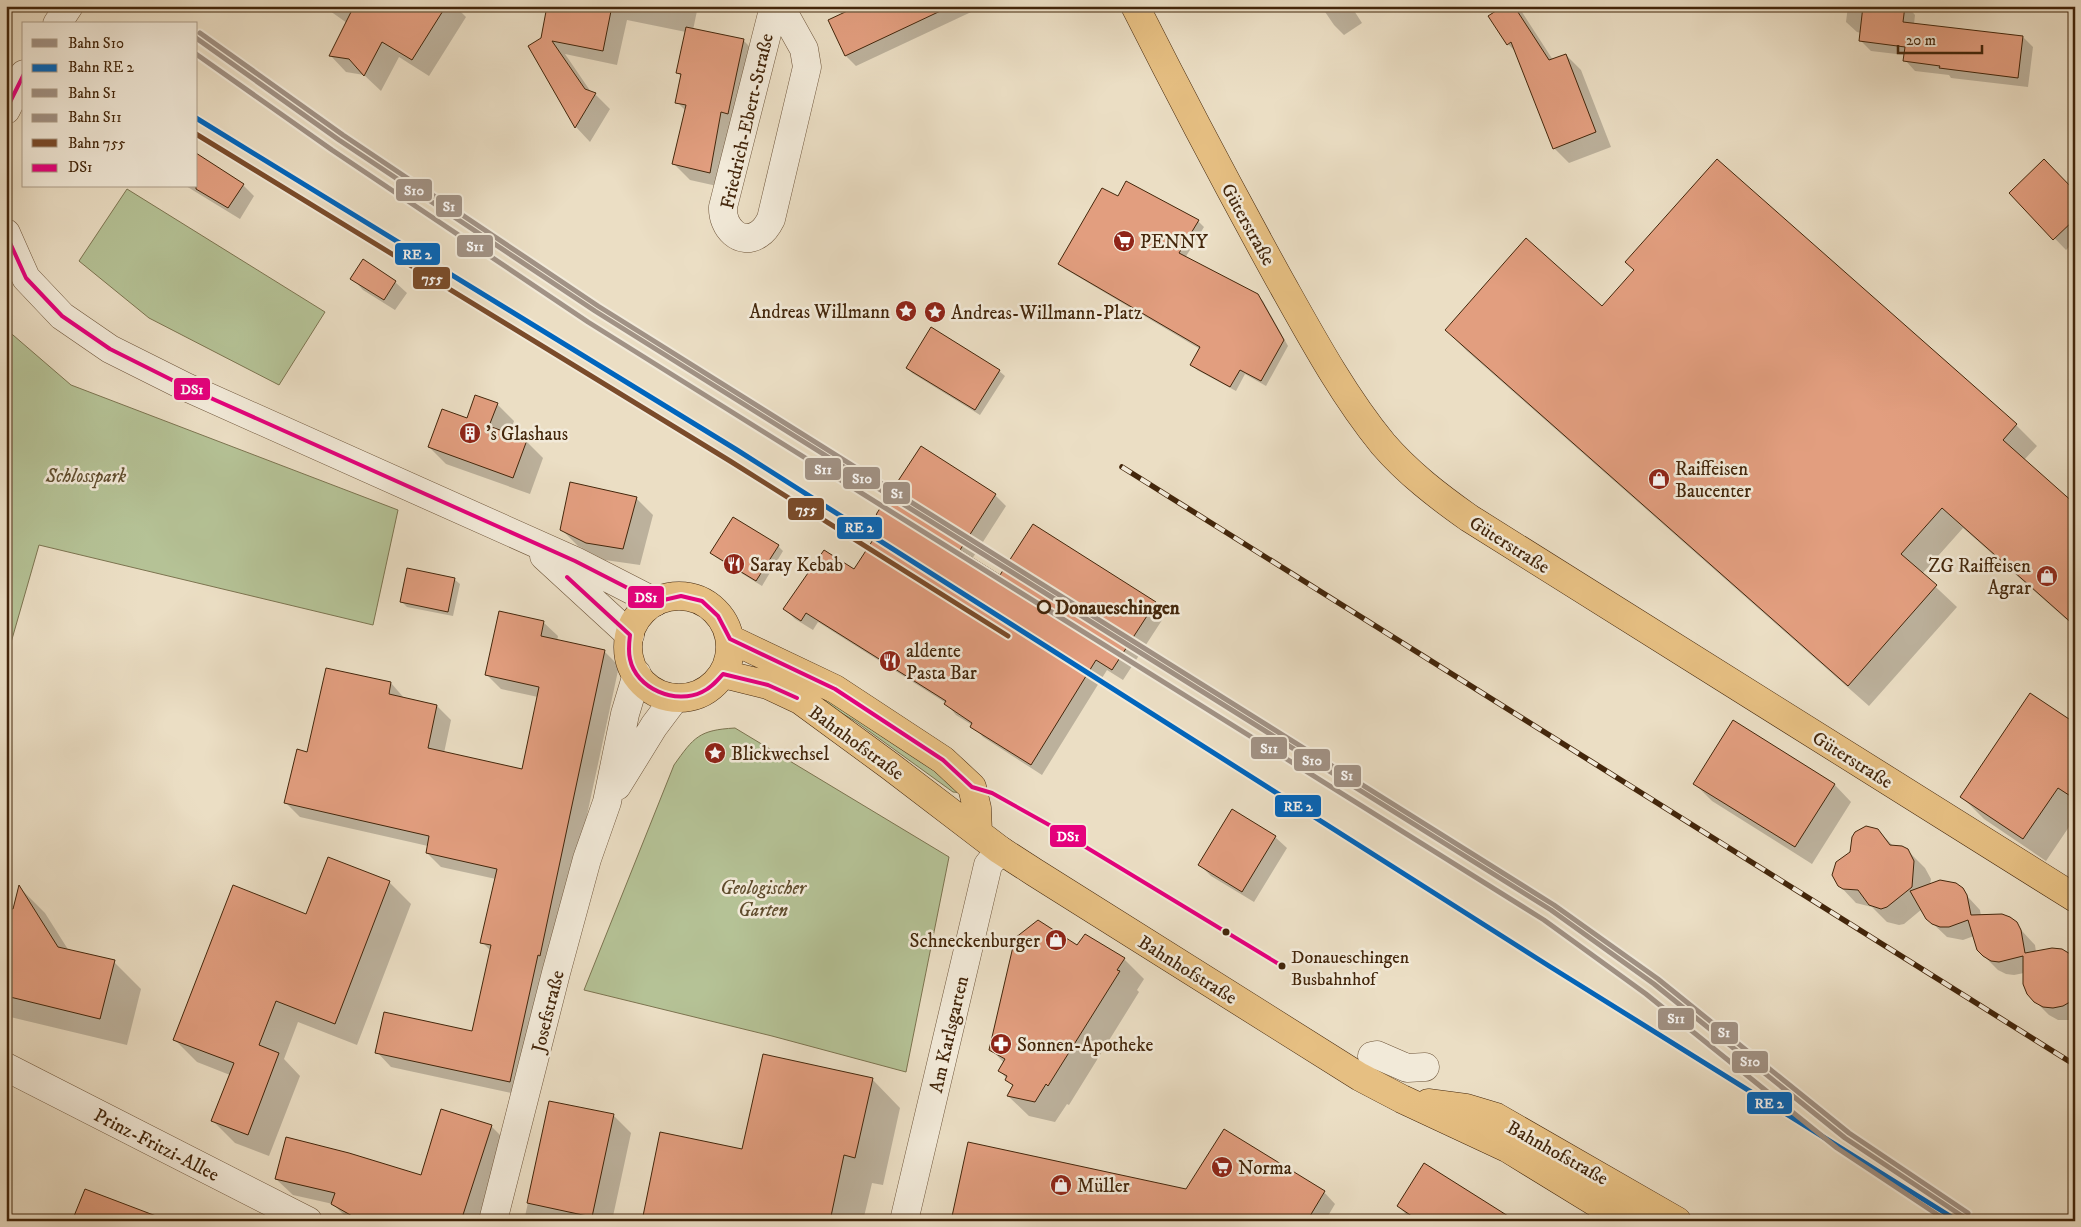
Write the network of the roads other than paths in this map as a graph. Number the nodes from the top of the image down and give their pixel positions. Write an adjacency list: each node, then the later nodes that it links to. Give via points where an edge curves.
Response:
1 (70, 6): 5 (street)
2 (774, 6): 3 (street, Friedrich-Ebert-Straße, via 723,208 722,217 726,225 740,236 758,236 771,219 807,67 804,49)
3 (780, 6)
4 (1135, 6): 19 (main road, Güterstraße, via 1293,306 1347,393 1384,444 1429,490)
5 (58, 22)
6 (22, 77): 7 (street)
7 (6, 110)
8 (6, 233): 9 (street, via 26,278 62,316 110,349 186,387)
9 (524, 539): 10 (street); 11 (street)
10 (655, 602): 11 (main road, via 643,610); 12 (main road, via 683,596 699,600 714,609 724,622)
11 (630, 634): 13 (main road, via 630,662)
12 (730, 639): 14 (main road, via 728,663); 17 (main road, Bahnhofstraße, via 835,689 943,760 972,787)
13 (636, 674): 15 (main road, via 653,690); 16 (street, Josefstraße, via 624,714)
14 (723, 674): 15 (main road, via 702,692); 17 (main road, Bahnhofstraße, via 768,685 800,700)
15 (675, 698): 16 (street, Josefstraße)
16 (607, 802): 25 (street, Josefstraße, via 556,973)
17 (978, 833): 18 (main road, Bahnhofstraße)
18 (1000, 850): 23 (main road, Bahnhofstraße, via 1360,1077); 26 (street, Am Karlsgarten, via 988,865)
19 (2075, 898)
20 (1372, 1056): 22 (street, via 1378,1055 1407,1068)
21 (6, 1067): 24 (street, Prinz-Fritzi-Allee)
22 (1425, 1067)
23 (1402, 1100): 27 (main road, Bahnhofstraße, via 1507,1148); 28 (main road, Bahnhofstraße, via 1466,1108 1496,1117)
24 (308, 1221)
25 (493, 1221)
26 (904, 1221)
27 (1626, 1221)
28 (1677, 1221)

